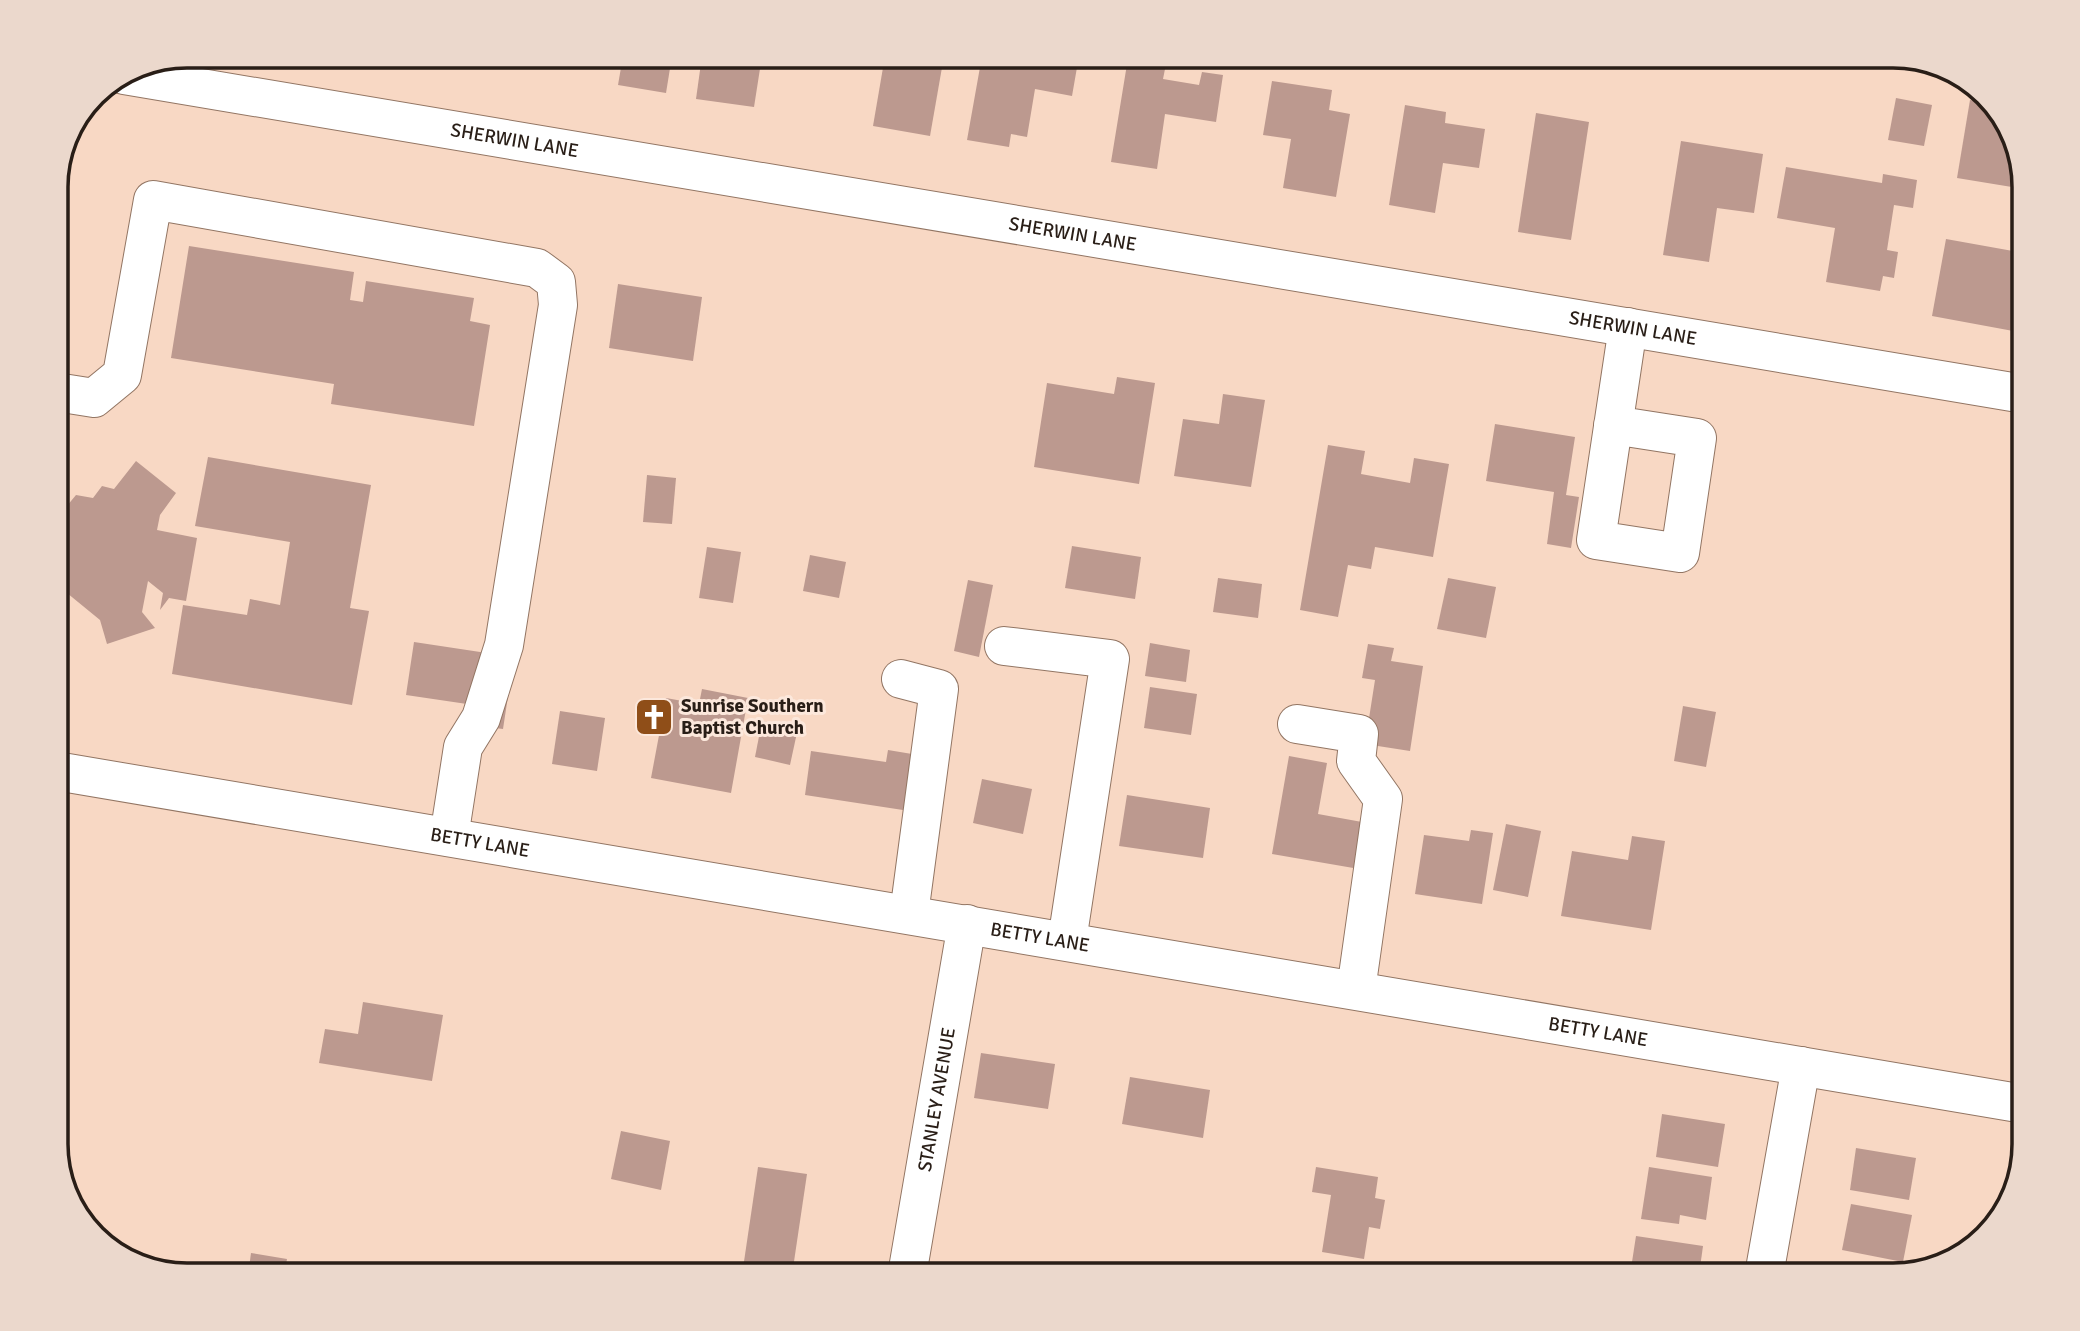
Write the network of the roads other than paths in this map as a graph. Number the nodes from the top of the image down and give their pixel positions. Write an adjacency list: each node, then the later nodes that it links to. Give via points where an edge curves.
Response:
1 (141, 78): 2 (street, SHERWIN LANE)
2 (1628, 327): 3 (street, SHERWIN LANE); 5 (street)
3 (2012, 392)
4 (69, 394): 10 (street, via 94,398 122,375 153,200 537,268 556,282 558,305 504,645 481,718 463,747)
5 (1613, 425)
6 (1004, 646): 13 (street, via 1110,659)
7 (901, 679): 11 (street, via 939,689)
8 (1297, 724): 14 (street, via 1359,734 1356,761 1382,799)
9 (69, 773): 10 (street, BETTY LANE)
10 (449, 837): 11 (street, BETTY LANE)
11 (908, 914): 12 (street, BETTY LANE)
12 (967, 924): 13 (street, BETTY LANE); 17 (street, STANLEY AVENUE)
13 (1067, 941): 14 (street, BETTY LANE)
14 (1356, 990): 15 (street, BETTY LANE)
15 (1801, 1066): 16 (street, BETTY LANE); 18 (street)
16 (2012, 1102)
17 (910, 1263)
18 (1766, 1263)

